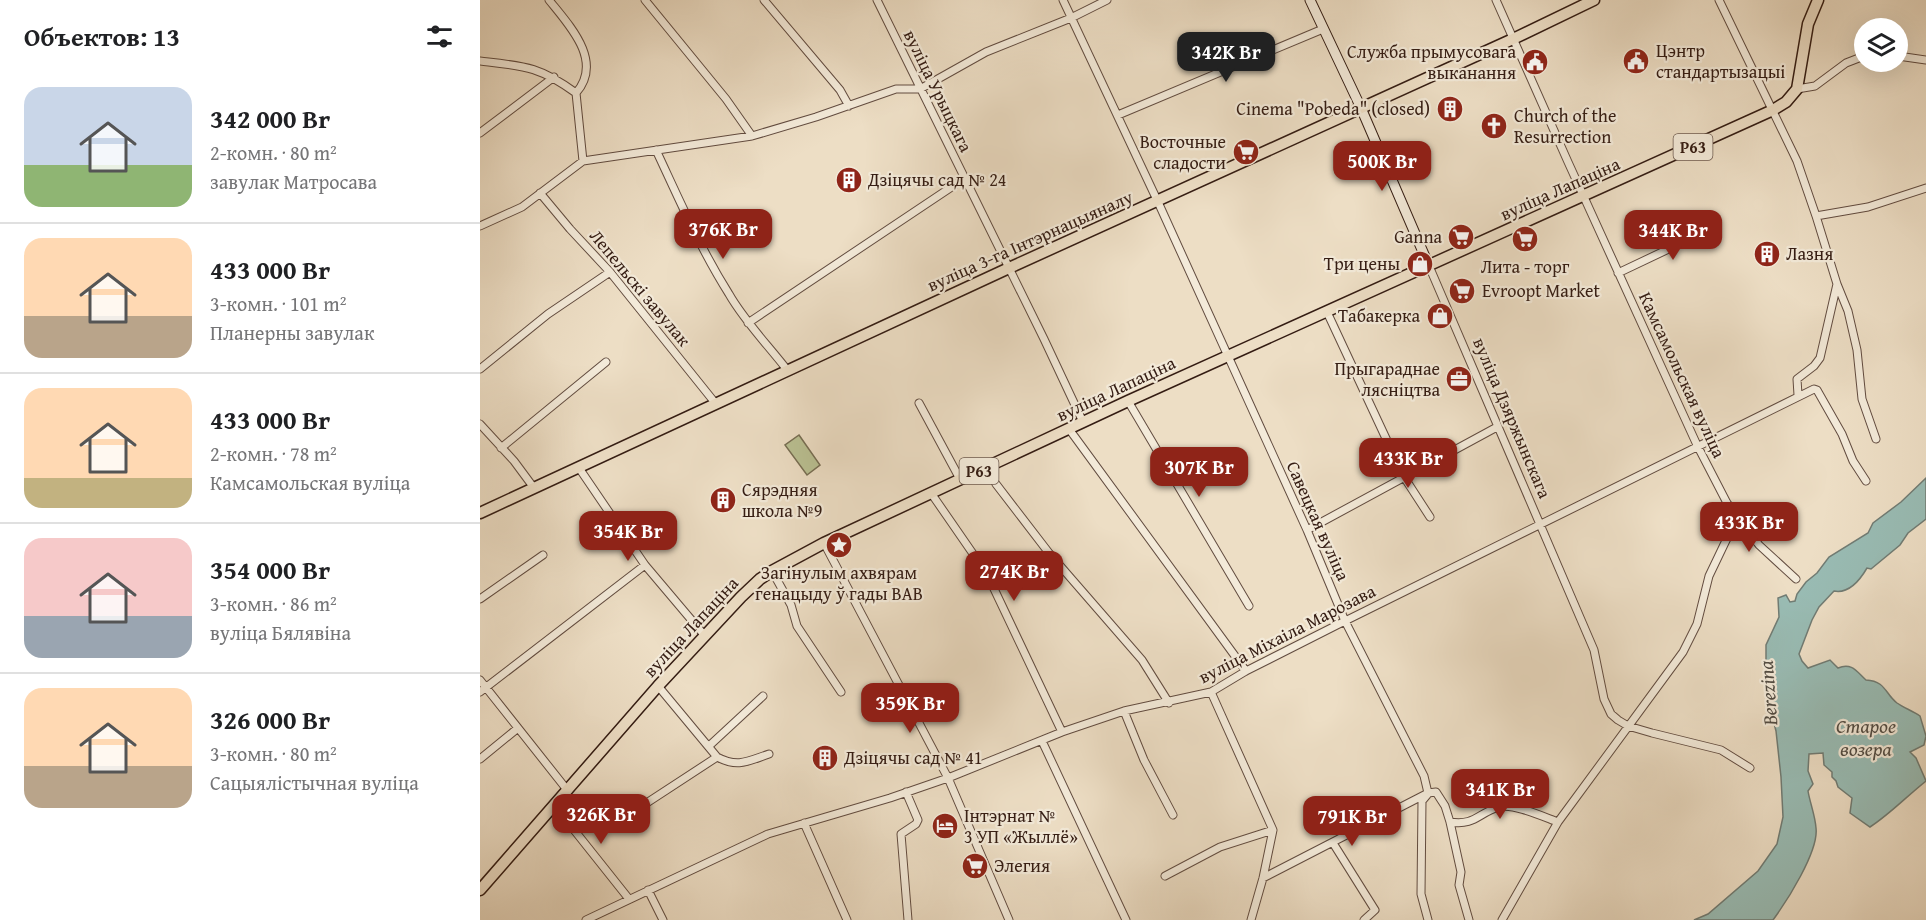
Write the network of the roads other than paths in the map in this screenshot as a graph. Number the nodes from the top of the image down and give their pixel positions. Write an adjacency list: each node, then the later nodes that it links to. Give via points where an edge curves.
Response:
1 (549, 0): 22 (street, via 578,35 584,54 584,84)
2 (645, 0): 28 (street)
3 (764, 0): 23 (street)
4 (877, 0): 20 (street, вуліца Урыцкага)
5 (1063, 0): 12 (street, Савецкая вуліца)
6 (1107, 0): 12 (street)
7 (1310, 0): 13 (street, вуліца Дзяржынскага)
8 (1496, 0): 14 (street, Камсамольская вуліца)
9 (1594, 0): 14 (main road, вуліца 3-га Інтэрнацыяналу)
10 (1719, 0): 25 (street)
11 (1818, 0): 21 (main road, via 1808,24)
12 (1071, 18): 20 (street, via 986,52); 26 (street, Савецкая вуліца)
13 (1323, 28): 24 (street, вуліца Дзяржынскага); 26 (street)
14 (1513, 39): 24 (main road, вуліца 3-га Інтэрнацыяналу); 34 (street, Камсамольская вуліца)
15 (1908, 57): 17 (street)
16 (1854, 60): 21 (street, вуліца Лапаціна, via 1815,86)
17 (1926, 60)
18 (480, 61): 19 (street, via 520,65)
19 (554, 77): 22 (street); 27 (street)
20 (920, 89): 23 (street, via 896,89); 31 (street, вуліца Урыцкага)
21 (1797, 89): 25 (main road, вуліца Лапаціна / Р63)
22 (576, 93): 30 (street)
23 (849, 105): 28 (street)
24 (1361, 108): 35 (main road, вуліца 3-га Інтэрнацыяналу); 39 (street, вуліца Дзяржынскага)
25 (1773, 110): 34 (main road, вуліца Лапаціна / Р63); 36 (street, via 1797,161)
26 (1118, 115): 35 (street, Савецкая вуліца)
27 (480, 133)
28 (752, 136): 29 (street)
29 (656, 150): 30 (street); 45 (street, via 699,242)
30 (584, 161): 33 (street)
31 (965, 178): 40 (street, вуліца Урыцкага); 45 (street)
32 (1926, 188): 36 (street, via 1868,207)
33 (540, 193): 37 (street, via 522,207); 41 (street, Лепельскі завулак)
34 (1583, 197): 39 (main road, вуліца Лапаціна / Р63); 42 (street, Камсамольская вуліца)
35 (1158, 201): 40 (main road, вуліца 3-га Інтэрнацыяналу); 46 (street, Савецкая вуліца)
36 (1816, 216): 43 (street)
37 (480, 226)
38 (1717, 226): 42 (street)
39 (1429, 266): 44 (main road, вуліца Лапаціна / Р63); 56 (street, вуліца Дзяржынскага)
40 (1010, 268): 49 (main road, вуліца 3-га Інтэрнацыяналу); 54 (street, вуліца Урыцкага)
41 (610, 272): 48 (street, via 548,314); 53 (street, Лепельскі завулак)
42 (1618, 273): 59 (street, Камсамольская вуліца)
43 (1837, 284): 50 (street, via 1820,358 1797,379); 58 (street, via 1848,311 1862,399)
44 (1327, 312): 46 (main road, вуліца Лапаціна / Р63); 63 (street)
45 (748, 323): 49 (street)
46 (1228, 356): 51 (main road, вуліца Лапаціна / Р63); 72 (street, Савецкая вуліца)
47 (606, 362): 60 (street)
48 (480, 369)
49 (788, 371): 53 (main road, вуліца 3-га Інтэрнацыяналу)
50 (1798, 395): 59 (street, вуліца Міхаіла Марозава); 65 (street, via 1817,390)
51 (1128, 401): 54 (main road, вуліца Лапаціна / Р63); 79 (street)
52 (920, 403): 64 (street)
53 (716, 404): 62 (main road, вуліца 3-га Інтэрнацыяналу)
54 (1083, 422): 57 (main road, вуліца Лапаціна / Р63)
55 (481, 427): 60 (street)
56 (1497, 427): 63 (street); 71 (street, вуліца Дзяржынскага)
57 (1069, 429): 61 (main road, вуліца Лапаціна / Р63); 82 (street)
58 (1876, 439)
59 (1697, 445): 68 (street, Камсамольская вуліца); 71 (street, вуліца Міхаіла Марозава)
60 (501, 448): 66 (street)
61 (987, 467): 64 (main road, вуліца Лапаціна / Р63); 89 (street, via 1049,552 1142,660)
62 (579, 468): 66 (main road, вуліца 3-га Інтэрнацыяналу); 75 (street)
63 (1404, 477): 70 (street); 72 (street)
64 (960, 479): 67 (main road, вуліца Лапаціна / Р63)
65 (1866, 481)
66 (534, 488): 69 (main road, вуліца 3-га Інтэрнацыяналу)
67 (931, 493): 73 (main road, вуліца Лапаціна / Р63); 93 (street, via 987,574)
68 (1727, 503): 77 (street, Камсамольская вуліца, via 1759,545); 91 (street, via 1731,530 1709,576 1692,636)
69 (480, 513)
70 (1430, 517)
71 (1539, 524): 80 (street, вуліца Міхаіла Марозава); 91 (street, вуліца Дзяржынскага, via 1594,650 1604,699 1611,714)
72 (1307, 530): 80 (street, Савецкая вуліца)
73 (824, 543): 76 (main road, вуліца Лапаціна / Р63); 100 (street)
74 (543, 555): 78 (street)
75 (645, 565): 81 (street); 85 (street)
76 (772, 571): 81 (main road, вуліца Лапаціна / Р63, via 751,587); 86 (street, via 791,605 797,626)
77 (1796, 579)
78 (480, 599)
79 (1249, 606)
80 (1346, 621): 82 (street, вуліца Міхаіла Марозава); 103 (street, Савецкая вуліца, via 1424,776)
81 (705, 636): 84 (main road, вуліца Лапаціна / Р63)
82 (1246, 671): 87 (street, вуліца Міхаіла Марозава)
83 (480, 680): 85 (street)
84 (658, 686): 95 (street); 101 (main road, вуліца Лапаціна / Р63)
85 (483, 689): 92 (street)
86 (841, 692)
87 (1211, 692): 89 (street, вуліца Міхаіла Марозава); 110 (street)
88 (763, 696): 95 (street)
89 (1169, 702): 90 (street, вуліца Міхаіла Марозава)
90 (1124, 711): 93 (street, вуліца Міхаіла Марозава); 106 (street)
91 (1628, 726): 99 (street, вуліца Дзяржынскага, via 1721,750); 108 (street)
92 (518, 728): 98 (street); 101 (street)
93 (1062, 732): 94 (street, вуліца Міхаіла Марозава)
94 (1042, 741): 100 (street, вуліца Міхаіла Марозава); 122 (street)
95 (709, 746): 97 (street)
96 (769, 754): 97 (street, via 739,764)
97 (717, 757): 105 (street)
98 (480, 759)
99 (1750, 768)
100 (948, 778): 102 (street, вуліца Міхаіла Марозава); 121 (street)
101 (568, 791): 104 (main road, вуліца Лапаціна / Р63)
102 (906, 792): 109 (street, вуліца Міхаіла Марозава); 120 (street, via 918,820 901,834)
103 (1428, 793): 107 (street, Савецкая вуліца, via 1436,792); 111 (street); 125 (street, via 1422,801 1421,894)
104 (555, 806): 114 (main road, вуліца Лапаціна / Р63); 116 (street)
105 (639, 808)
106 (1173, 815)
107 (1450, 822): 108 (street, via 1463,824 1500,806); 126 (street, Савецкая вуліца, via 1461,872 1459,885)
108 (1558, 822): 127 (street)
109 (804, 823): 115 (street, вуліца Міхаіла Марозава, via 768,834); 119 (street)
110 (1273, 830): 112 (street, via 1220,847); 113 (street)
111 (1333, 843): 113 (street); 124 (street, via 1375,910)
112 (1165, 876)
113 (1263, 878): 123 (street)
114 (480, 890)
115 (648, 890): 116 (street, вуліца Міхаіла Марозава); 118 (street)
116 (629, 899): 117 (street, вуліца Міхаіла Марозава)
117 (586, 920)
118 (663, 920)
119 (847, 920)
120 (908, 920)
121 (1009, 920)
122 (1126, 920)
123 (1251, 920)
124 (1364, 920)
125 (1428, 920)
126 (1469, 920)
127 (1502, 920)

